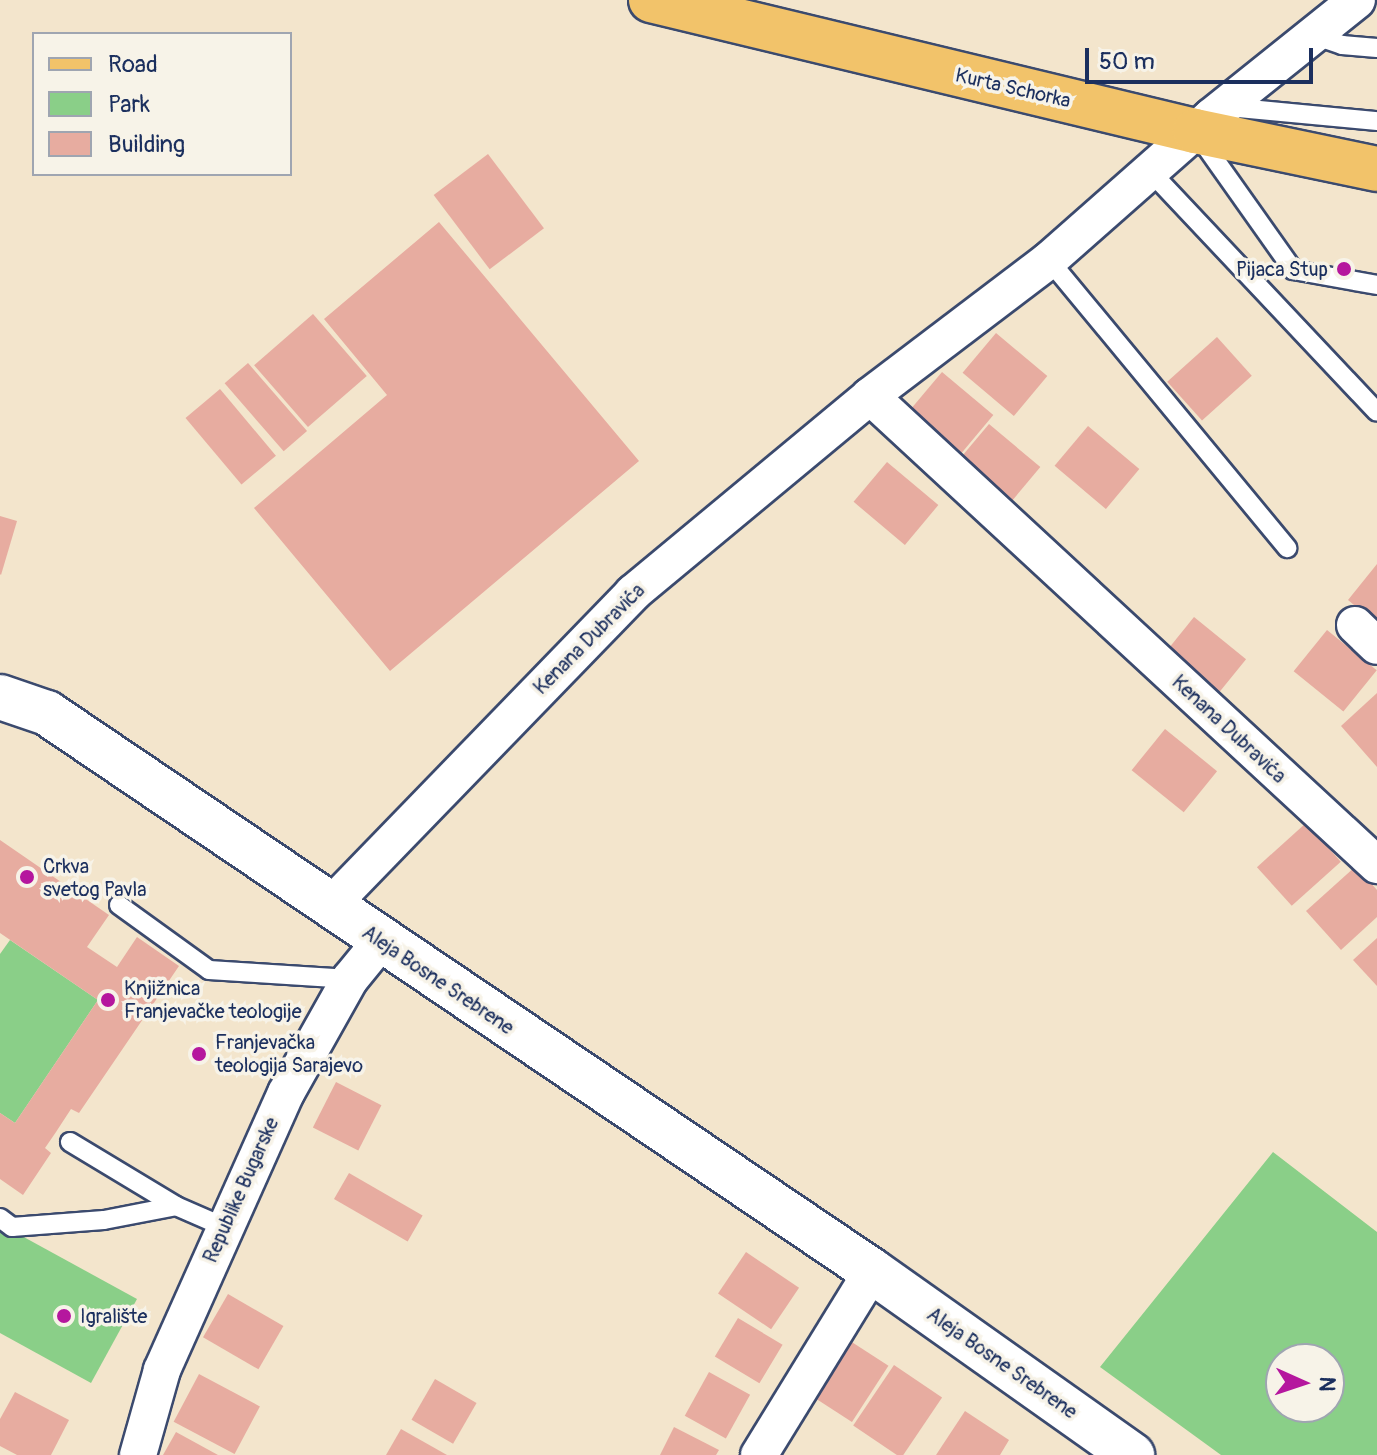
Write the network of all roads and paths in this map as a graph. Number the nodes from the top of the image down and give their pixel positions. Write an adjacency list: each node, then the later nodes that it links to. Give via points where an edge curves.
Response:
1 (651, 0): 5 (main road, Kurta Schorka)
2 (1357, 0): 3 (street, Kenana Dubravića)
3 (1313, 35): 4 (lane, via 1342,45); 5 (street, Kenana Dubravića)
4 (1377, 48)
5 (1209, 119): 6 (lane); 7 (main road, Kurta Schorka); 8 (street, Kenana Dubravića); 10 (lane, via 1293,270)
6 (1377, 121)
7 (1377, 169)
8 (1149, 170): 9 (street, Kenana Dubravića); 12 (lane)
9 (1049, 260): 11 (street, Kenana Dubravića); 13 (lane)
10 (1377, 285)
11 (870, 396): 15 (street, Kenana Dubravića); 17 (street, Kenana Dubravića, via 633,593)
12 (1377, 412)
13 (1287, 548)
14 (0, 697): 17 (street, Aleja Bosne Srebrene, via 47,713)
15 (1377, 865)
16 (119, 905): 19 (lane, via 209,970)
17 (330, 906): 18 (street, Aleja Bosne Srebrene)
18 (381, 941): 19 (street, Republike Bugarske); 24 (street, Aleja Bosne Srebrene)
19 (350, 979): 23 (street, Republike Bugarske, via 286,1093)
20 (70, 1142): 21 (lane)
21 (176, 1206): 22 (lane, via 104,1220 12,1227); 23 (lane)
22 (0, 1218)
23 (224, 1227): 25 (street, Republike Bugarske, via 162,1370)
24 (872, 1271): 26 (street); 27 (street, Aleja Bosne Srebrene)
25 (138, 1455)
26 (759, 1455)
27 (1132, 1455)

